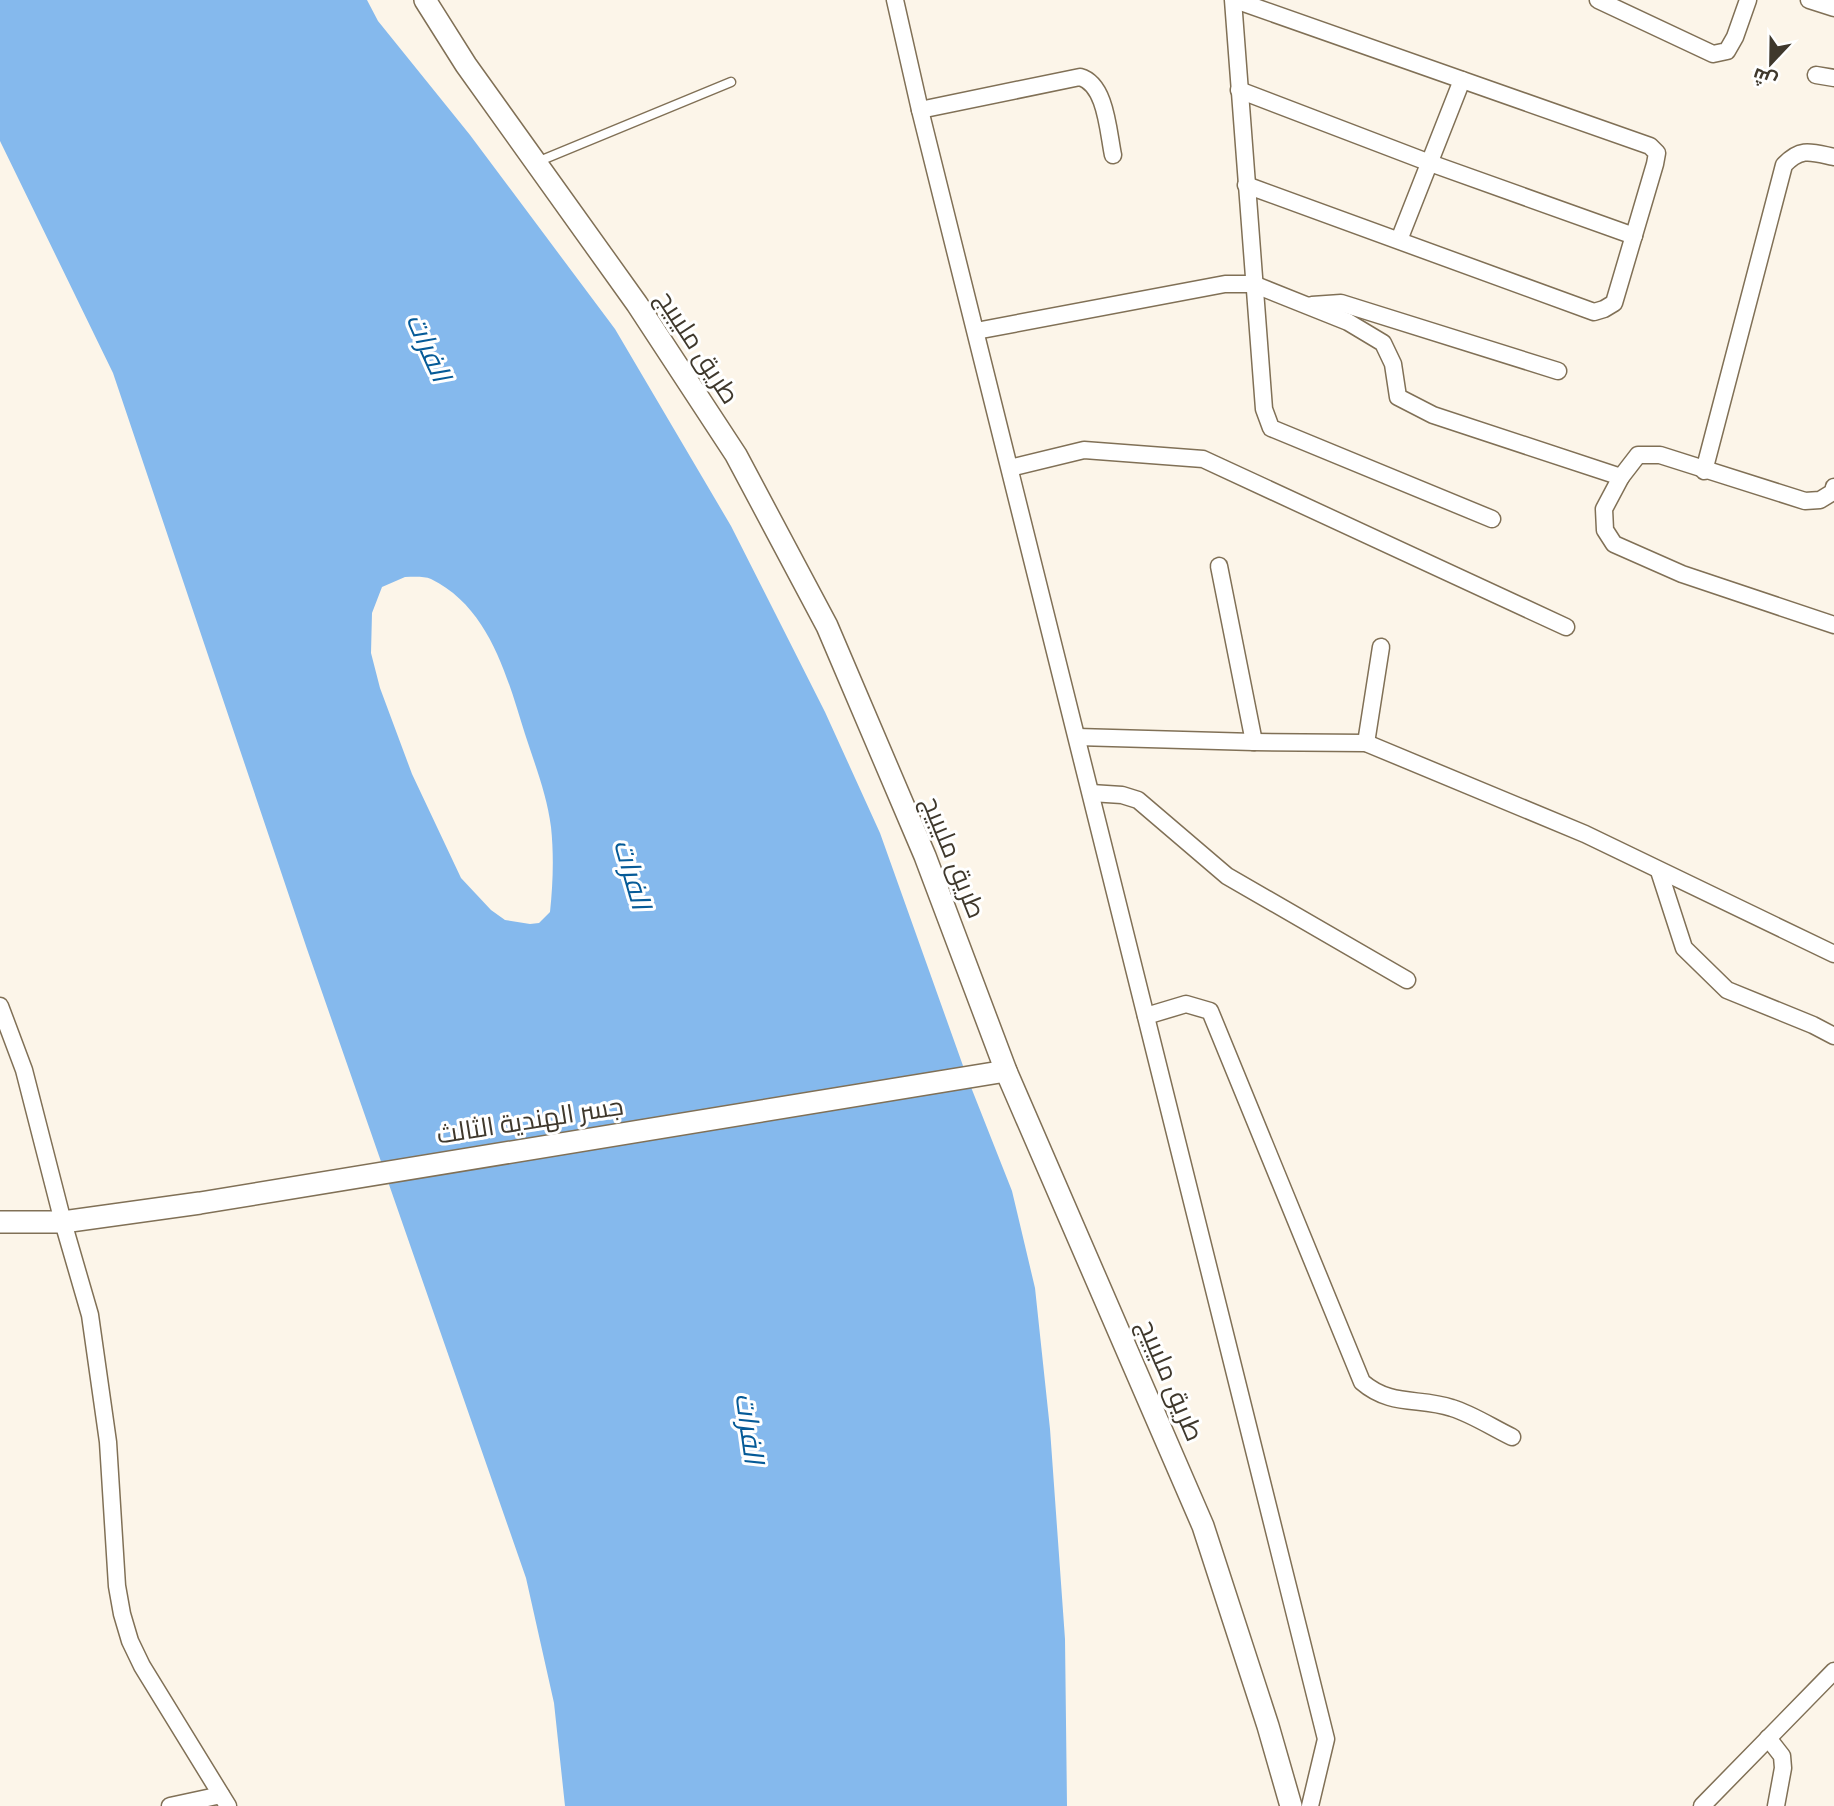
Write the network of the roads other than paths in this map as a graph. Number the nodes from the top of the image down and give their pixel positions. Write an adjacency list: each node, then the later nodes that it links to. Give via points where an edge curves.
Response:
1 (425, 0): 16 (street, طريق مليبيج)
2 (895, 0): 13 (street)
3 (1234, 0): 10 (street); 12 (street)
4 (1598, 0): 5 (street, via 1713,54 1727,51)
5 (1748, 0)
6 (1809, 0): 7 (street)
7 (1834, 8)
8 (1816, 75): 9 (street)
9 (1834, 78)
10 (1462, 80): 17 (street); 19 (street, via 1650,146 1657,153)
11 (731, 82): 16 (lane)
12 (1240, 90): 17 (street); 18 (street)
13 (920, 110): 14 (street, via 1080,77 1100,93); 23 (street)
14 (1113, 156)
15 (1834, 157): 26 (street, via 1802,152 1784,165)
16 (537, 162): 44 (street, طريق مليبيج, via 736,455 827,626 925,856)
17 (1430, 163): 19 (street); 20 (street)
18 (1246, 185): 20 (street); 21 (street)
19 (1634, 236): 20 (street, via 1614,303 1594,312)
20 (1399, 240)
21 (1253, 284): 22 (street); 23 (street, via 1225,284); 29 (street, via 1264,409 1271,428)
22 (1310, 306): 24 (street, via 1341,303); 27 (street, via 1384,343 1398,397 1433,415)
23 (976, 331): 25 (street)
24 (1558, 371)
25 (1010, 468): 32 (street, via 1084,450 1203,459); 34 (street)
26 (1704, 471): 27 (street, via 1660,455 1638,455); 28 (street, via 1805,501 1820,500)
27 (1621, 477): 31 (street, via 1604,509 1605,530 1614,544 1682,574)
28 (1834, 487)
29 (1492, 519)
30 (1219, 566): 35 (street)
31 (1834, 625)
32 (1566, 627)
33 (1381, 647): 36 (street)
34 (1077, 737): 35 (street); 37 (street)
35 (1254, 742): 36 (street)
36 (1366, 743): 38 (street, via 1585,834)
37 (1091, 793): 40 (street, via 1138,800 1227,876); 42 (street)
38 (1659, 871): 39 (street); 43 (street, via 1684,948 1727,990)
39 (1834, 954)
40 (1407, 980)
41 (0, 1006): 46 (street, via 24,1070)
42 (1146, 1016): 47 (street, via 1186,1004 1210,1011 1362,1382 1389,1398 1452,1407); 53 (street, via 1326,1739)
43 (1834, 1037)
44 (1006, 1070): 46 (street, جسر الهندية الثالث); 52 (street, طريق مليبيج, via 1203,1526)
45 (0, 1222): 46 (street, جسر الهندية الثالث)
46 (63, 1223): 50 (street, via 90,1315 100,1378 122,1614 142,1666)
47 (1512, 1437)
48 (1831, 1679): 49 (street)
49 (1768, 1738): 54 (street); 55 (street, via 1782,1756)
50 (225, 1800): 51 (street)
51 (170, 1806)
52 (1291, 1806)
53 (1310, 1806)
54 (1702, 1806)
55 (1776, 1806)

